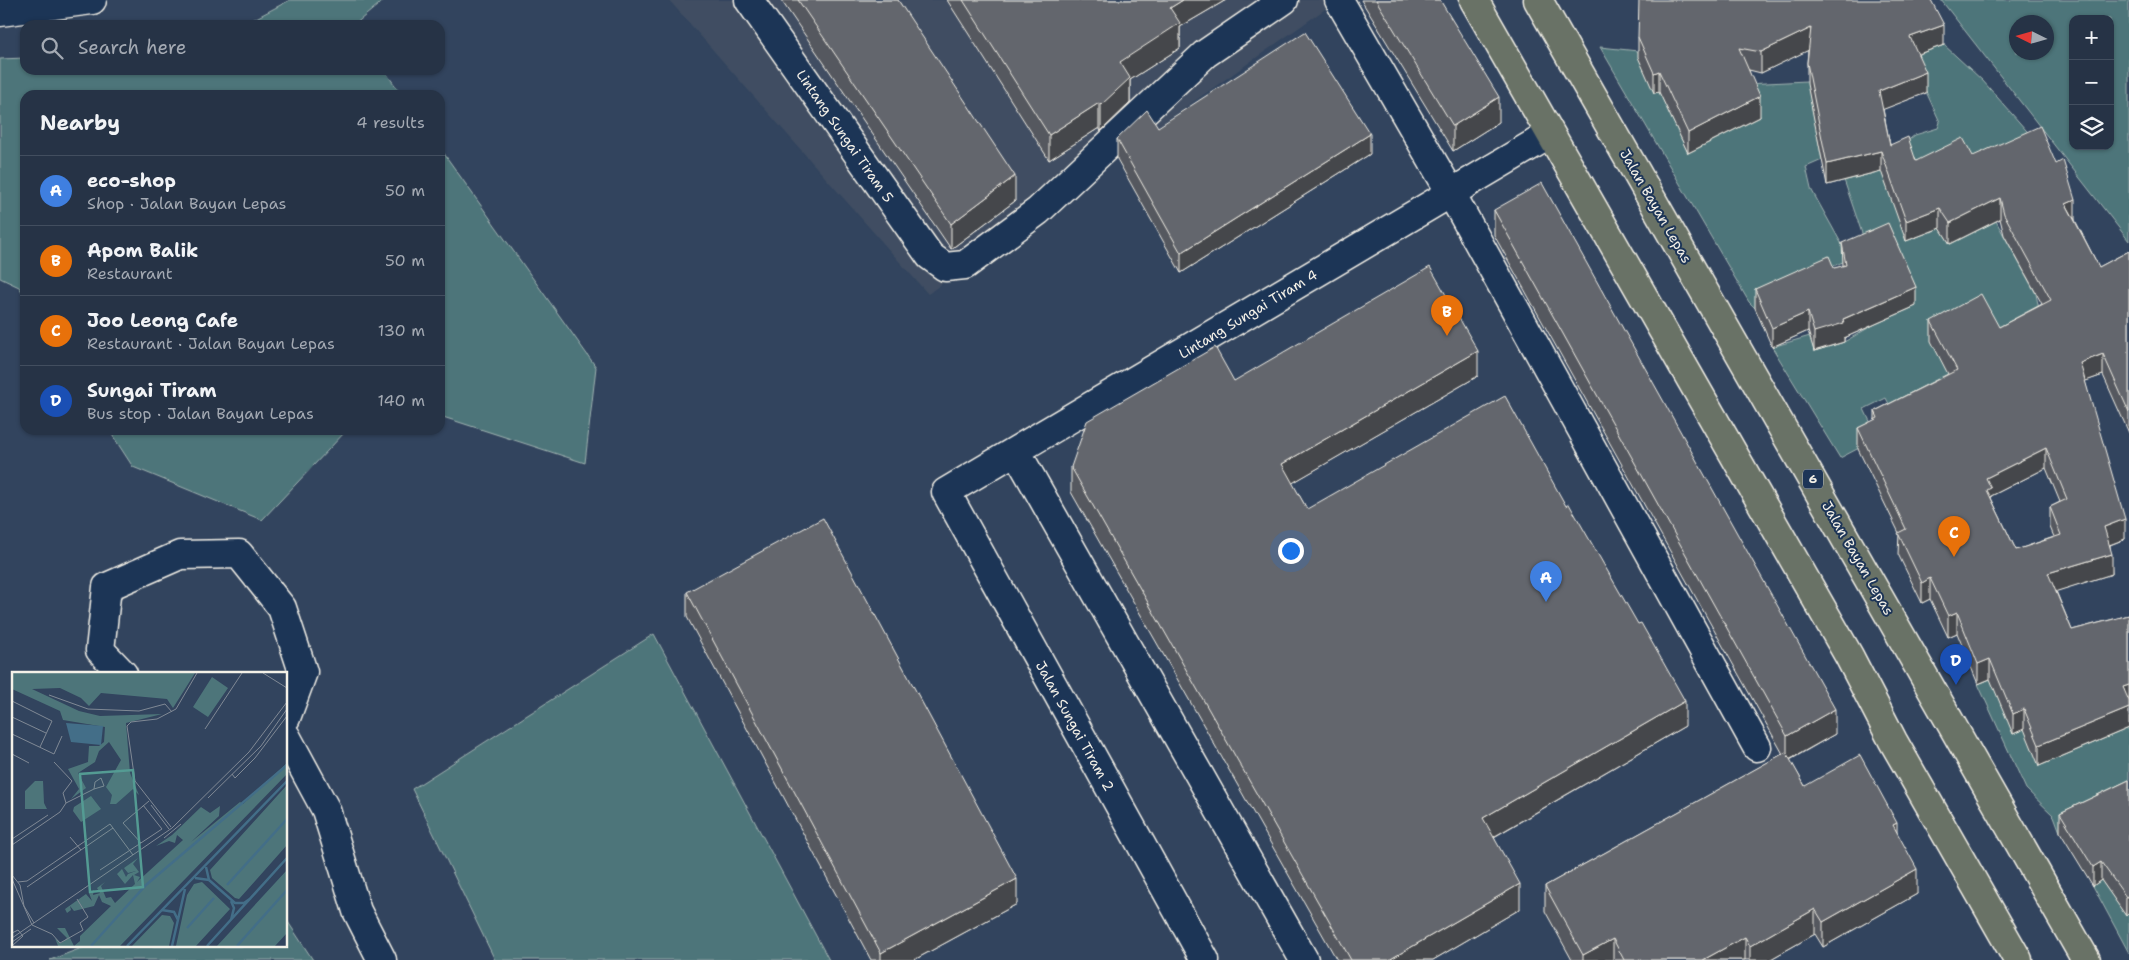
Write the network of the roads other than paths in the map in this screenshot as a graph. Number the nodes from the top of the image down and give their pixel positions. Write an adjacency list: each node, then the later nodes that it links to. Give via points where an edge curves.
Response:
1 (92, 0): 7 (street)
2 (749, 0): 3 (street, Lintang Sungai Tiram 5, via 930,256 945,267 965,265 1038,211 1205,54)
3 (1284, 0)
4 (1340, 0): 9 (street)
5 (1474, 0): 8 (highway)
6 (1538, 0): 20 (highway, Jalan Bayan Lepas / 6)
7 (0, 12)
8 (1549, 135): 9 (street, Lintang Sungai Tiram 4); 19 (highway, via 1844,647 1893,741)
9 (1451, 193): 10 (street, Lintang Sungai Tiram 4); 15 (street)
10 (1016, 451): 11 (street, Lintang Sungai Tiram 4); 18 (street)
11 (946, 492): 17 (street, Jalan Sungai Tiram 2)
12 (122, 672): 13 (street, via 100,650 107,588 180,555 239,554 282,608 303,672)
13 (288, 713)
14 (288, 740): 16 (street, via 326,810 357,911)
15 (1757, 747)
16 (382, 960)
17 (1205, 960)
18 (1304, 960)
19 (2018, 960)
20 (2086, 960)

